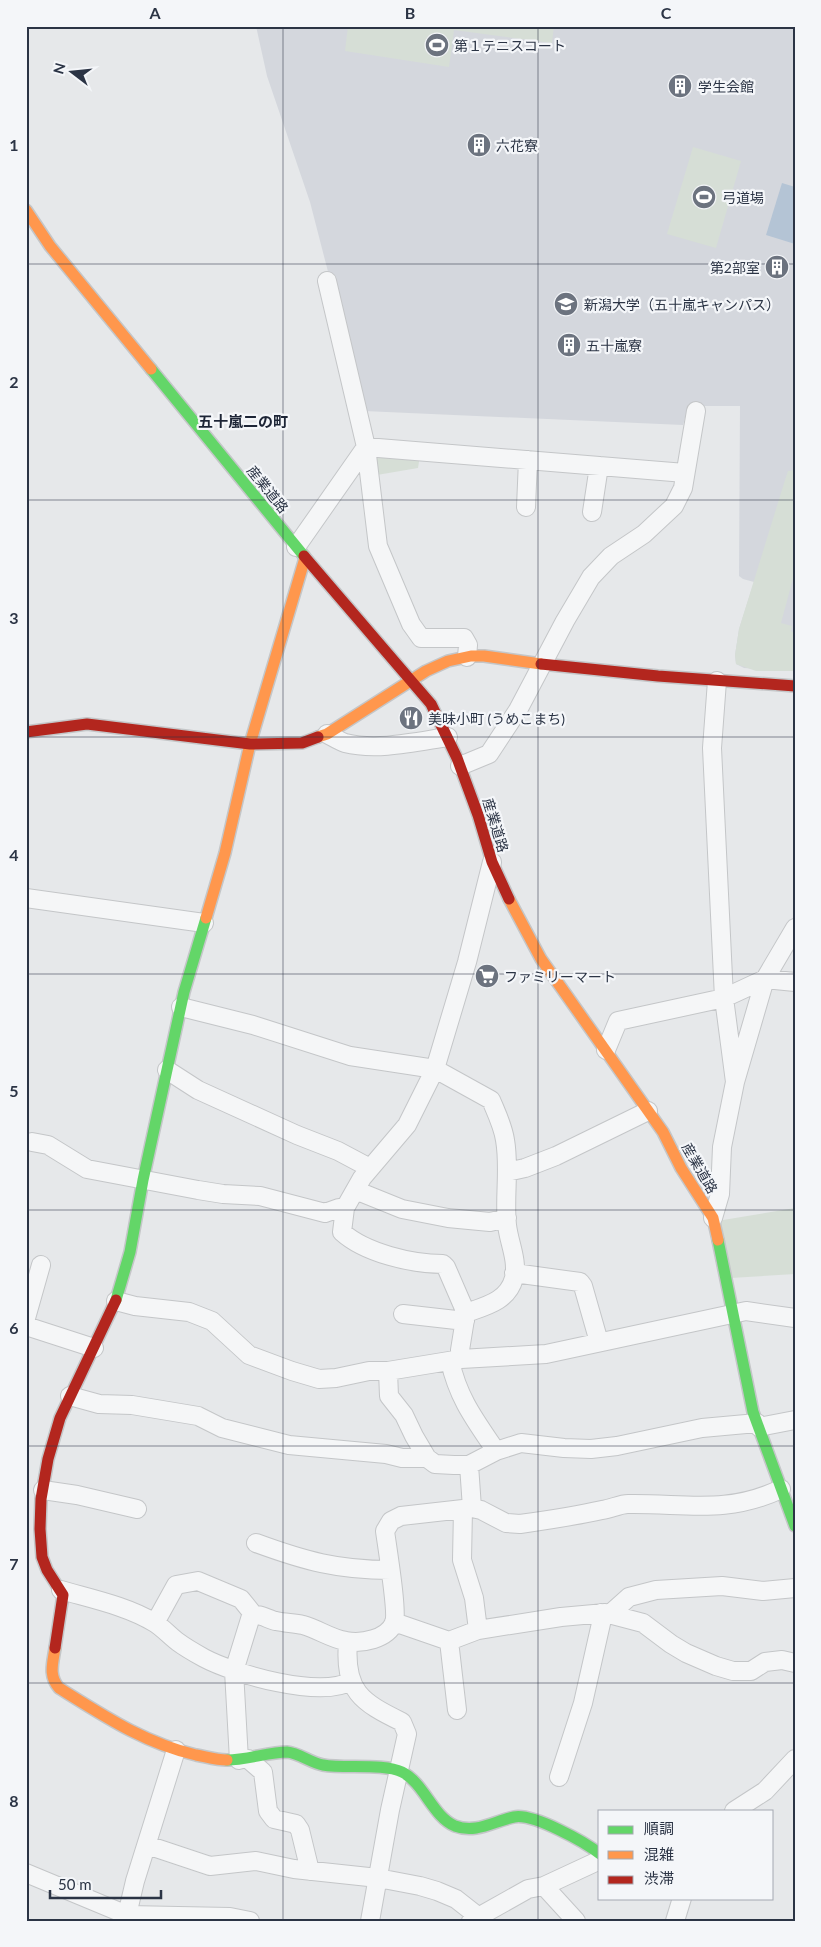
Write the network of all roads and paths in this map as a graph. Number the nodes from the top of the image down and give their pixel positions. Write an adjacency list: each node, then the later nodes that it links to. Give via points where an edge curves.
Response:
1 (26, 210): 10 (street, 産業道路, via 50,246)
2 (327, 282): 4 (street)
3 (696, 411): 7 (street)
4 (366, 447): 5 (street); 10 (street); 11 (street, via 378,546 411,624 421,638 464,638 468,644)
5 (528, 460): 6 (street); 8 (street)
6 (598, 466): 7 (street); 9 (street)
7 (685, 473): 12 (street, via 683,488 674,506 644,534 611,556 591,577)
8 (526, 507)
9 (592, 512)
10 (301, 552): 13 (street, 産業道路); 19 (street)
11 (467, 657): 12 (street, via 484,656); 13 (street, via 448,661)
12 (542, 664): 14 (street); 20 (street, via 518,710 489,754)
13 (411, 680): 17 (street); 18 (street, 産業道路, via 430,704)
14 (717, 681): 15 (street); 27 (street, via 712,748)
15 (795, 686)
16 (26, 732): 19 (street, via 87,724)
17 (327, 734): 18 (street, via 361,746); 19 (street, via 302,743)
18 (448, 737): 20 (street, 産業道路)
19 (250, 744): 23 (street, via 225,853)
20 (460, 766): 21 (street, 産業道路)
21 (492, 862): 29 (street, 産業道路, via 541,959); 31 (street)
22 (26, 898): 23 (street)
23 (204, 923): 28 (street)
24 (795, 928): 25 (street)
25 (765, 979): 26 (street); 27 (street); 32 (street)
26 (795, 982)
27 (724, 998): 29 (street, via 618,1021); 32 (street)
28 (181, 1007): 30 (street); 31 (street, via 253,1025 350,1056)
29 (606, 1050): 33 (street, 産業道路)
30 (167, 1070): 35 (street, via 198,1090); 37 (street)
31 (435, 1070): 35 (street, via 407,1125); 36 (street, via 491,1100 505,1139)
32 (735, 1082): 41 (street, via 722,1147 720,1194)
33 (648, 1111): 36 (street, via 556,1156); 41 (street, 産業道路)
34 (32, 1142): 37 (street, via 48,1145 87,1169)
35 (370, 1168): 38 (street)
36 (507, 1172): 40 (street)
37 (143, 1180): 39 (street, via 223,1194 260,1196 324,1213); 44 (street, via 130,1252)
38 (355, 1190): 39 (street); 40 (street, via 402,1209 448,1218 490,1222)
39 (345, 1208): 47 (street, via 342,1232 348,1237 404,1260 443,1264)
40 (507, 1218): 43 (street)
41 (712, 1218): 46 (street, 産業道路)
42 (41, 1265): 48 (street)
43 (514, 1273): 47 (street, via 507,1292 498,1301); 51 (street, via 580,1282)
44 (116, 1300): 52 (street); 54 (street, via 134,1306 189,1312 212,1321 249,1355 319,1379)
45 (403, 1314): 47 (street)
46 (734, 1314): 49 (street, via 746,1311); 51 (street); 57 (street, 産業道路)
47 (466, 1317): 53 (street)
48 (26, 1318)
49 (795, 1318)
50 (26, 1326): 52 (street)
51 (599, 1342): 53 (street, via 546,1354)
52 (94, 1348): 55 (street)
53 (455, 1360): 54 (street); 58 (street, via 459,1394)
54 (388, 1371): 59 (street, via 389,1396 404,1415)
55 (70, 1396): 59 (street, via 99,1404 132,1405 198,1416 222,1428 289,1445); 62 (street, via 48,1459)
56 (795, 1420): 57 (street)
57 (758, 1425): 58 (street, via 702,1428 617,1446 564,1448 521,1442); 61 (street, 産業道路)
58 (496, 1451): 60 (street)
59 (427, 1458): 60 (street, via 435,1464)
60 (469, 1465): 64 (street)
61 (781, 1489): 64 (street, via 748,1502 700,1507 626,1504 520,1524 506,1523 481,1510); 65 (street, 産業道路)
62 (43, 1490): 63 (street); 69 (street, via 42,1556 47,1570)
63 (137, 1509)
64 (467, 1509): 67 (street, via 401,1516 391,1521 385,1531); 74 (street, via 462,1560 474,1598)
65 (795, 1526)
66 (256, 1543): 67 (street, via 315,1563)
67 (390, 1570): 72 (street)
68 (795, 1588): 71 (street, via 763,1591 714,1586 656,1590 628,1598)
69 (62, 1590): 73 (street); 81 (street, via 51,1674 53,1681 65,1693 123,1728)
70 (253, 1614): 73 (street, via 241,1599 198,1581 176,1585); 76 (street, via 302,1625); 78 (street)
71 (605, 1614): 74 (street, via 561,1617); 77 (street, via 643,1623 686,1653 733,1671 751,1671 765,1662 782,1660); 85 (street, via 583,1703)
72 (394, 1622): 75 (street); 76 (street, via 376,1639)
73 (156, 1623): 78 (street, via 179,1643)
74 (478, 1630): 75 (street)
75 (449, 1641): 80 (street)
76 (348, 1642): 79 (street)
77 (795, 1663)
78 (234, 1671): 79 (street, via 309,1687 333,1687); 83 (street)
79 (351, 1681): 84 (street, via 370,1706 402,1722 407,1734)
80 (457, 1710)
81 (176, 1750): 83 (street, via 219,1760); 87 (street)
82 (794, 1758): 86 (street, via 765,1791)
83 (244, 1760): 84 (street, via 288,1752 322,1764); 90 (street, via 262,1772 268,1811 274,1819 296,1824 300,1830)
84 (399, 1771): 88 (street, via 419,1787 445,1820 455,1826 469,1829 488,1826 516,1816 549,1824); 92 (street)
85 (559, 1777)
86 (736, 1810)
87 (147, 1845): 90 (street, via 210,1866 256,1861); 95 (street, via 135,1881)
88 (598, 1852)
89 (598, 1861): 93 (street)
90 (310, 1870): 92 (street)
91 (26, 1873): 95 (street)
92 (378, 1878): 96 (street, via 437,1890 456,1899); 98 (street)
93 (544, 1886): 96 (street, via 528,1889); 99 (street)
94 (681, 1900): 100 (street)
95 (128, 1918): 97 (street, via 230,1917)
96 (478, 1920)
97 (250, 1921)
98 (370, 1921)
99 (576, 1921)
100 (675, 1921)

